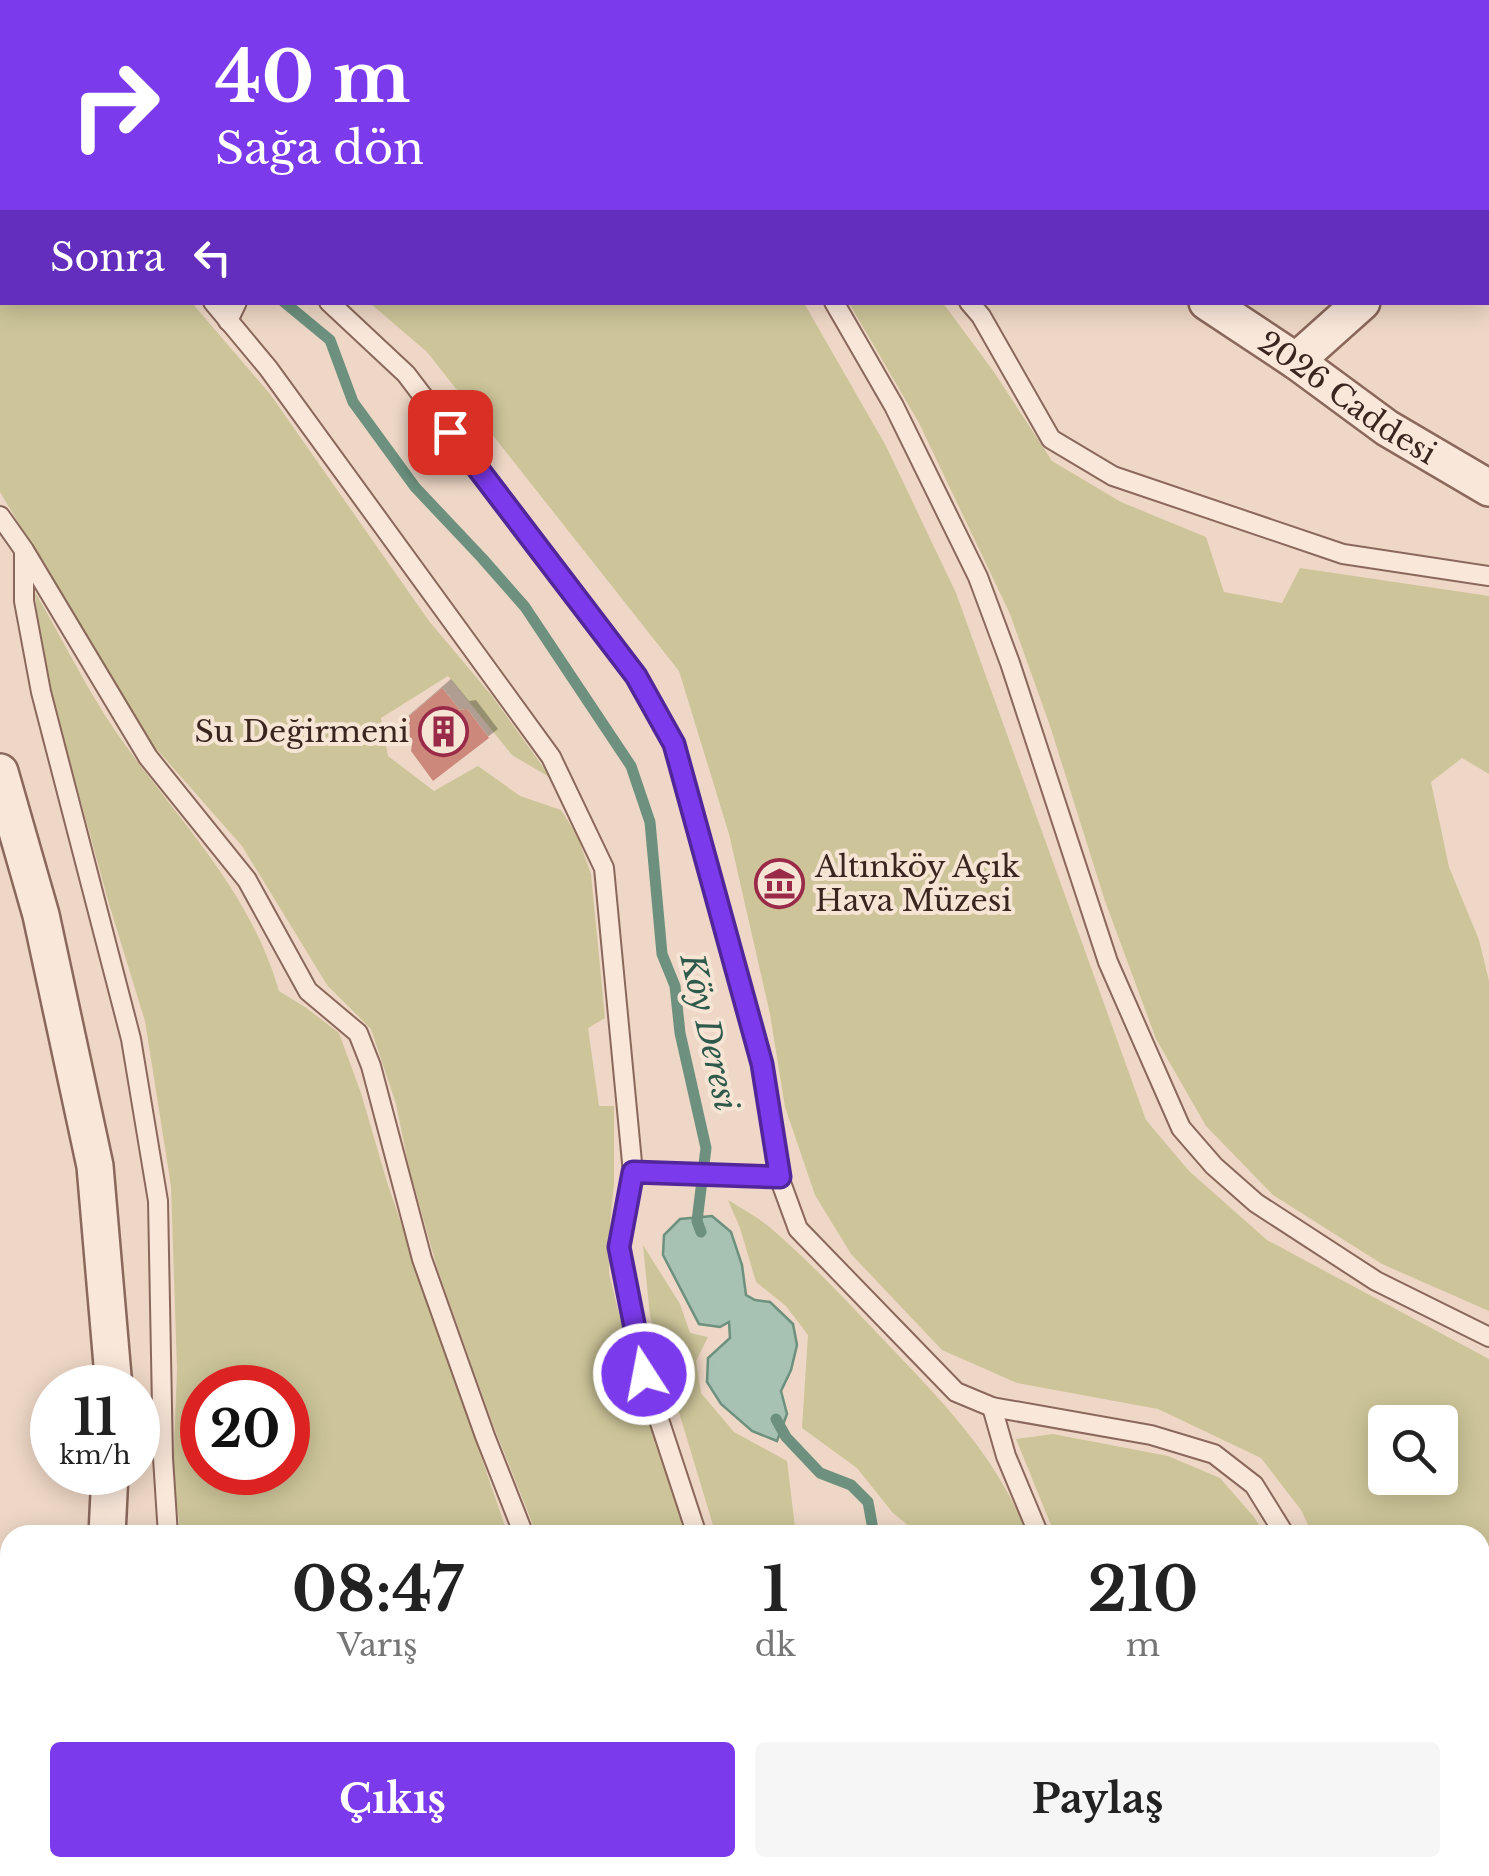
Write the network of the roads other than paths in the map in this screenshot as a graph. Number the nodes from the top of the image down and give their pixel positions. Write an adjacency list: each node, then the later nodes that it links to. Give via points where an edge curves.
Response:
1 (215, 305): 8 (lane)
2 (236, 305): 8 (lane)
3 (332, 305): 16 (lane, via 406,374 636,676 674,744 762,1064)
4 (836, 305): 17 (lane, via 978,577 1108,962 1182,1128 1256,1203 1376,1280)
5 (972, 305): 13 (lane, via 1051,439 1112,476 1343,554)
6 (1212, 305): 9 (street, 2026 Caddesi)
7 (1359, 305): 9 (street)
8 (228, 321): 15 (lane, via 551,758 589,836 604,868)
9 (1296, 361): 10 (street, 2026 Caddesi, via 1388,428)
10 (1489, 488)
11 (0, 516): 12 (lane)
12 (24, 550): 22 (lane, via 24,601 42,692 131,1039 158,1201); 23 (lane, via 148,756 246,880 308,991 358,1033 422,1259)
13 (1489, 576)
14 (0, 772): 18 (street, via 41,915 95,1166)
15 (633, 1172): 16 (lane); 24 (lane, via 619,1247 644,1374)
16 (780, 1177): 19 (lane, via 798,1229 956,1392)
17 (1489, 1337)
18 (112, 1365)
19 (992, 1407): 25 (lane); 26 (lane, via 1151,1435 1214,1454 1254,1485)
20 (109, 1495): 21 (street)
21 (107, 1525)
22 (167, 1525)
23 (520, 1525)
24 (694, 1525)
25 (1035, 1525)
26 (1279, 1525)

